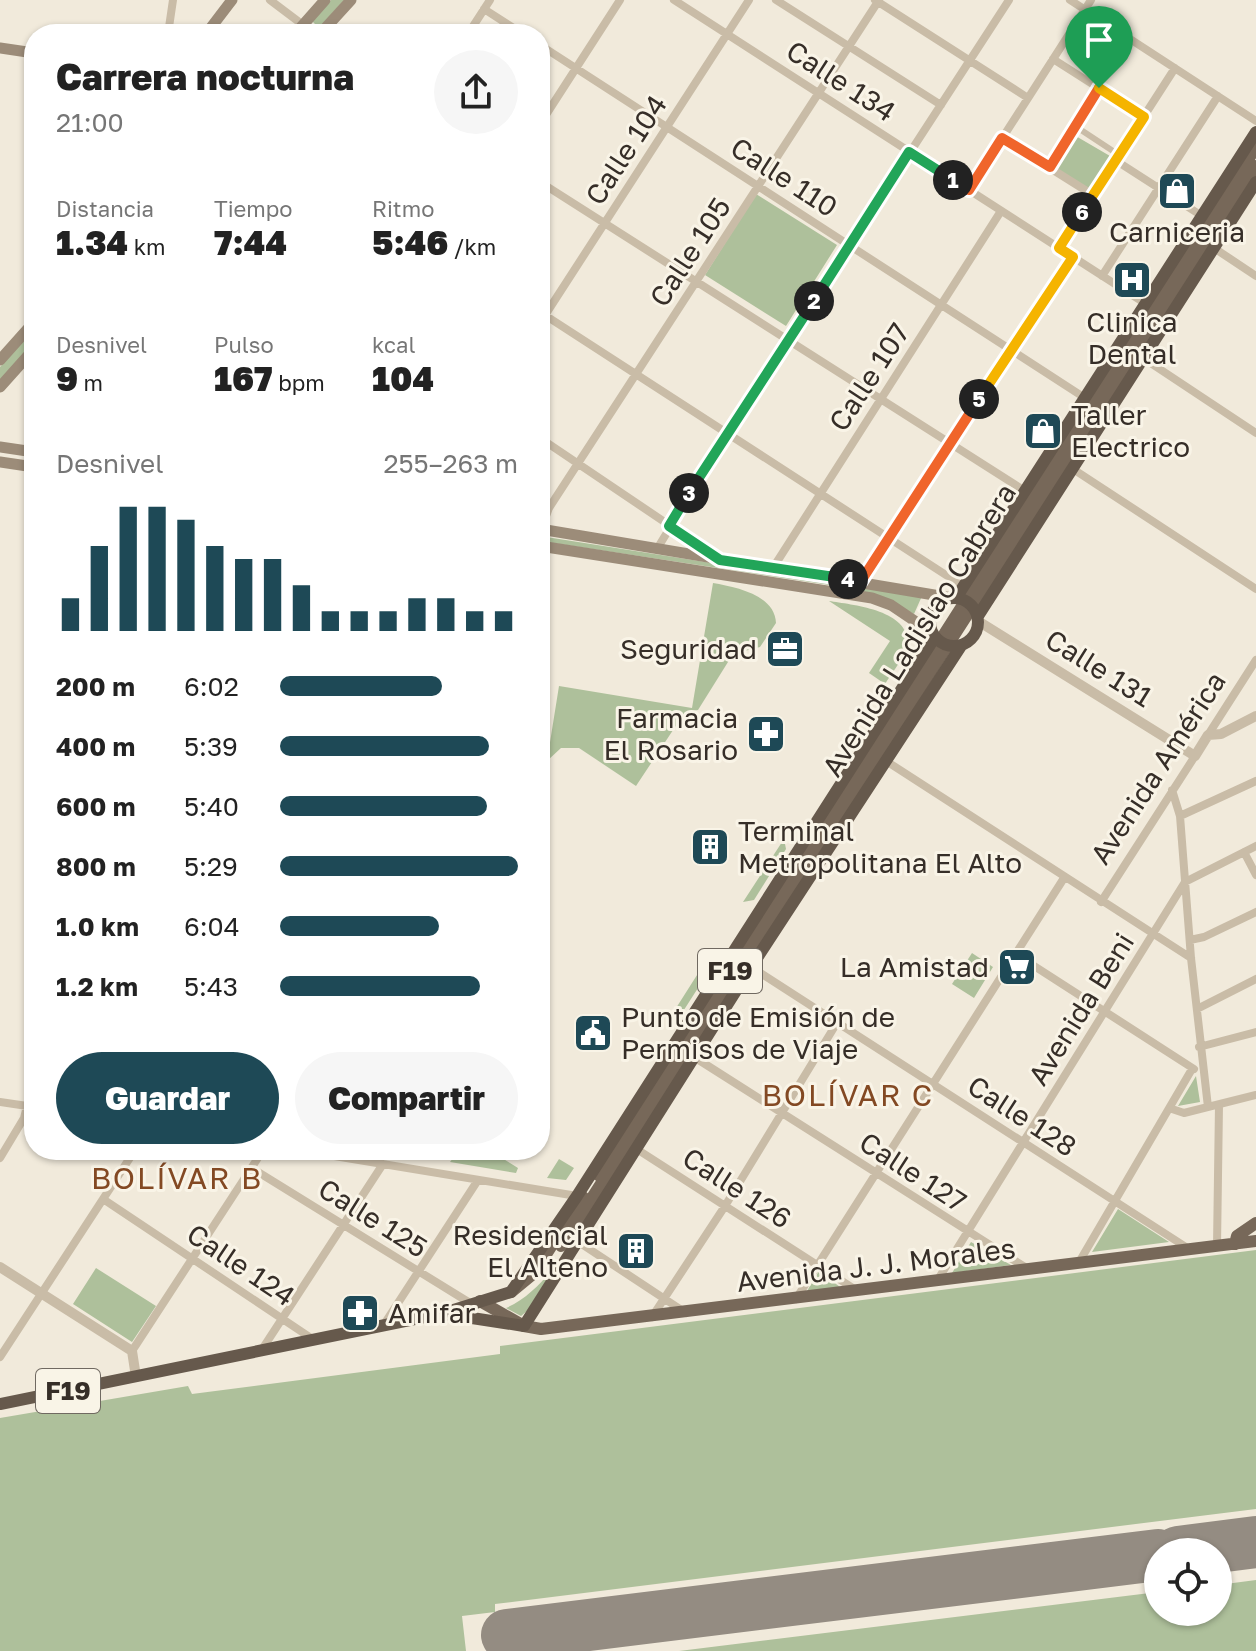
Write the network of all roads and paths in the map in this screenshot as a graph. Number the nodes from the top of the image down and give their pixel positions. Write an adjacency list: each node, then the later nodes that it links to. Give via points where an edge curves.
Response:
1 (173, 0): 17 (street)
2 (232, 0): 18 (main road)
3 (270, 0): 19 (street)
4 (325, 0): 20 (main road)
5 (351, 0): 21 (main road)
6 (490, 0): 15 (street)
7 (620, 0): 31 (street)
8 (674, 0): 24 (street, Calle 134)
9 (749, 0): 24 (street, Calle 104)
10 (776, 0): 26 (street)
11 (1009, 0): 30 (street)
12 (1070, 0): 16 (street)
13 (1091, 0): 16 (street)
14 (877, 1): 26 (street, Calle 105); 30 (street)
15 (484, 9): 22 (street); 23 (street)
16 (1084, 9): 29 (street); 32 (street)
17 (169, 24)
18 (214, 24)
19 (295, 24)
20 (304, 24)
21 (328, 24)
22 (474, 24)
23 (507, 24)
24 (727, 34): 34 (street, Calle 134); 42 (street, Calle 104)
25 (0, 48): 28 (main road)
26 (848, 48): 34 (street, Calle 105); 37 (street)
27 (550, 51): 31 (street, Calle 110)
28 (24, 52)
29 (1053, 59): 33 (street); 36 (street)
30 (970, 61): 36 (street); 37 (street)
31 (576, 68): 38 (street); 42 (street, Calle 110)
32 (1175, 68): 35 (street); 39 (street)
33 (1099, 88): 39 (street); 41 (street)
34 (819, 93): 46 (street, Calle 134); 51 (street, Calle 105)
35 (1218, 96): 40 (street); 53 (street)
36 (1028, 98): 44 (street)
37 (941, 105): 46 (street)
38 (550, 108)
39 (1144, 117): 47 (street)
40 (1256, 121)
41 (1075, 126): 47 (street); 49 (street)
42 (667, 127): 51 (street, Calle 110); 58 (street, Calle 104)
43 (1256, 132): 57 (highway, Avenida Ladislao Cabrera / F19)
44 (1002, 138): 49 (street); 54 (street)
45 (1256, 147): 104 (main road, Avenida Ladislao Cabrera / F19)
46 (909, 152): 54 (street, Calle 134); 59 (street)
47 (1117, 158): 53 (street); 55 (street)
48 (1256, 166): 104 (main road, Avenida Ladislao Cabrera / F19)
49 (1050, 167): 55 (street)
50 (1256, 182): 61 (highway, Avenida Ladislao Cabrera / F19)
51 (758, 187): 59 (street, Calle 110); 65 (street, Calle 105)
52 (550, 188): 58 (street)
53 (1158, 188): 57 (street); 63 (street)
54 (969, 190): 56 (street, Calle 134)
55 (1093, 195): 60 (street)
56 (1001, 211): 60 (street, Calle 134); 68 (street, Calle 107)
57 (1202, 216): 66 (highway, Avenida Ladislao Cabrera / F19)
58 (605, 223): 65 (street); 67 (street, Calle 104)
59 (850, 246): 68 (street, Calle 110); 71 (street)
60 (1059, 248): 62 (street, Calle 134)
61 (1214, 248): 64 (street); 73 (highway, Avenida Ladislao Cabrera / F19)
62 (1073, 257): 63 (street, Calle 134); 72 (street)
63 (1102, 276): 66 (street, Calle 134)
64 (1256, 276)
65 (697, 281): 71 (street); 76 (street, Calle 105)
66 (1146, 304): 78 (highway, Avenida Ladislao Cabrera / F19)
67 (550, 305)
68 (941, 305): 72 (street, Calle 110); 79 (street, Calle 107)
69 (550, 322): 76 (street)
70 (24, 333): 74 (main road)
71 (789, 340): 79 (street); 81 (street)
72 (1011, 350): 78 (street, Calle 110); 82 (street)
73 (1143, 358): 80 (street); 89 (highway, Avenida Ladislao Cabrera / F19)
74 (0, 360)
75 (24, 360): 77 (main road)
76 (636, 375): 81 (street); 87 (street, Calle 105)
77 (0, 387)
78 (1085, 398): 90 (highway, Avenida Ladislao Cabrera / F19)
79 (881, 399): 82 (street); 91 (street, Calle 107)
80 (1256, 433)
81 (727, 434): 91 (street); 93 (street)
82 (950, 443): 90 (street); 95 (street)
83 (550, 445): 87 (street)
84 (0, 447): 85 (main road)
85 (24, 451)
86 (0, 462): 88 (main road)
87 (578, 463): 92 (street, Calle 105); 93 (street)
88 (24, 466)
89 (1073, 469): 103 (street); 104 (highway, Avenida Ladislao Cabrera / F19)
90 (1025, 491): 104 (highway, Avenida Ladislao Cabrera / F19)
91 (820, 493): 95 (street); 100 (street, Calle 107)
92 (550, 506)
93 (669, 526): 97 (street); 98 (street)
94 (550, 531): 97 (main road)
95 (889, 538): 102 (street); 104 (street)
96 (550, 548): 101 (main road)
97 (657, 549): 98 (main road)
98 (720, 560): 99 (main road)
99 (752, 564): 100 (main road); 101 (main road)
100 (773, 568): 102 (main road)
101 (750, 578): 105 (main road, via 872,598)
102 (861, 581): 104 (main road)
103 (1256, 589)
104 (971, 601): 105 (main road, Avenida Ladislao Cabrera / F19); 105 (highway, F19, via 972,639); 105 (highway, F19, via 938,604 932,612); 109 (street, Calle 131)
105 (943, 641): 110 (highway, Avenida Ladislao Cabrera / F19); 151 (main road, Avenida Ladislao Cabrera / F19); 155 (highway, Avenida Ladislao Cabrera / F19); 173 (main road, Avenida Ladislao Cabrera / F19)
106 (1256, 660): 108 (street, Avenida América)
107 (1256, 716): 108 (street)
108 (1208, 735): 109 (street, Avenida América)
109 (1195, 756): 112 (street, Avenida América)
110 (886, 761): 117 (street); 125 (highway, Avenida Ladislao Cabrera / F19)
111 (1256, 781): 113 (street)
112 (1172, 790): 113 (street); 119 (street, Avenida América)
113 (1180, 816): 118 (street)
114 (1256, 846): 115 (street)
115 (1244, 852): 116 (street); 118 (street)
116 (1256, 875)
117 (1064, 878): 119 (street); 123 (street, Avenida América)
118 (1185, 882): 121 (street, Avenida Beni); 122 (street)
119 (1101, 902): 121 (street)
120 (1256, 912): 122 (street)
121 (1154, 935): 124 (street); 128 (street, Avenida Beni)
122 (1190, 940): 124 (street)
123 (1014, 953): 128 (street); 134 (street, Avenida América)
124 (1191, 958): 127 (street)
125 (751, 967): 129 (street, Calle 128); 132 (highway, Avenida Ladislao Cabrera / F19)
126 (1256, 979): 127 (street)
127 (1197, 1009): 131 (street)
128 (1102, 1011): 133 (street); 143 (street, Avenida Beni)
129 (838, 1021): 134 (street, Calle 128); 141 (street)
130 (1256, 1032): 131 (street)
131 (1199, 1047): 133 (street)
132 (694, 1057): 141 (street, Calle 127); 144 (highway, Avenida Ladislao Cabrera / F19)
133 (1197, 1069): 139 (street); 140 (street)
134 (931, 1083): 143 (street, Calle 128); 152 (street, Avenida América)
135 (1256, 1095): 137 (street)
136 (0, 1102): 138 (street)
137 (1219, 1105): 139 (street); 165 (street)
138 (24, 1106)
139 (1208, 1107): 140 (street, via 1184,1113)
140 (1172, 1109): 157 (street)
141 (780, 1111): 152 (street, Calle 127); 158 (street)
142 (24, 1118): 145 (street)
143 (1023, 1142): 157 (street, Calle 128); 161 (street, Avenida Beni)
144 (632, 1154): 151 (highway); 154 (highway, Avenida Ladislao Cabrera / F19); 158 (street, Calle 126)
145 (0, 1158)
146 (128, 1160): 156 (street)
147 (258, 1160): 150 (street)
148 (359, 1160): 149 (street)
149 (383, 1164): 153 (street); 160 (street)
150 (253, 1169): 160 (street, Calle 125); 167 (street)
151 (612, 1169): 154 (highway); 173 (main road, Avenida Ladislao Cabrera / F19)
152 (874, 1173): 161 (street, Calle 127); 169 (street, Avenida América)
153 (478, 1180): 155 (street); 172 (street)
154 (608, 1192): 162 (highway, Avenida Ladislao Cabrera / F19)
155 (577, 1196): 176 (highway, Avenida Ladislao Cabrera / F19)
156 (103, 1199): 167 (street, Calle 124); 177 (street)
157 (1116, 1202): 166 (street, Calle 128); 168 (street)
158 (725, 1206): 169 (street, Calle 126); 178 (street)
159 (1256, 1223): 164 (main road, via 1237,1236)
160 (343, 1225): 172 (street, Calle 125); 184 (street)
161 (966, 1232): 171 (street, Calle 127); 174 (street, Avenida Beni)
162 (577, 1241): 178 (street); 186 (highway, Avenida Ladislao Cabrera / F19)
163 (1256, 1241): 164 (main road, Avenida J. J. Morales)
164 (1235, 1244): 165 (main road, Avenida J. J. Morales)
165 (1217, 1246): 166 (main road, Avenida J. J. Morales)
166 (1189, 1250): 168 (main road, Avenida J. J. Morales)
167 (194, 1260): 184 (street, Calle 124); 188 (street)
168 (1078, 1264): 171 (main road, Avenida J. J. Morales)
169 (817, 1265): 175 (street, Calle 126); 179 (street, Avenida América)
170 (0, 1267): 177 (street)
171 (1029, 1270): 174 (main road, Avenida J. J. Morales)
172 (418, 1272): 180 (street, Calle 125); 185 (street)
173 (538, 1274): 176 (main road, Avenida Ladislao Cabrera / F19)
174 (937, 1281): 175 (main road, Avenida J. J. Morales)
175 (856, 1290): 179 (main road, Avenida J. J. Morales)
176 (511, 1292): 180 (highway, Avenida Ladislao Cabrera / F19)
177 (42, 1294): 188 (street); 190 (street)
178 (665, 1298): 182 (street); 183 (street)
179 (796, 1299): 182 (main road, Avenida J. J. Morales)
180 (475, 1302): 181 (highway, Avenida Ladislao Cabrera / F19); 186 (main road)
181 (444, 1313): 185 (highway, Avenida Ladislao Cabrera / F19); 186 (highway, Avenida Ladislao Cabrera / F19)
182 (686, 1313): 183 (main road, Avenida J. J. Morales)
183 (652, 1317): 186 (main road, Avenida J. J. Morales, via 541,1329)
184 (283, 1319): 187 (street, Calle 124); 189 (street)
185 (383, 1326): 187 (highway, Avenida Ladislao Cabrera / F19)
186 (524, 1326)
187 (314, 1340): 189 (highway, Avenida Ladislao Cabrera / F19)
188 (132, 1351): 191 (street)
189 (261, 1351): 191 (highway, Avenida Ladislao Cabrera / F19)
190 (0, 1357)
191 (136, 1377): 192 (highway, Avenida Ladislao Cabrera / F19)
192 (0, 1404)

